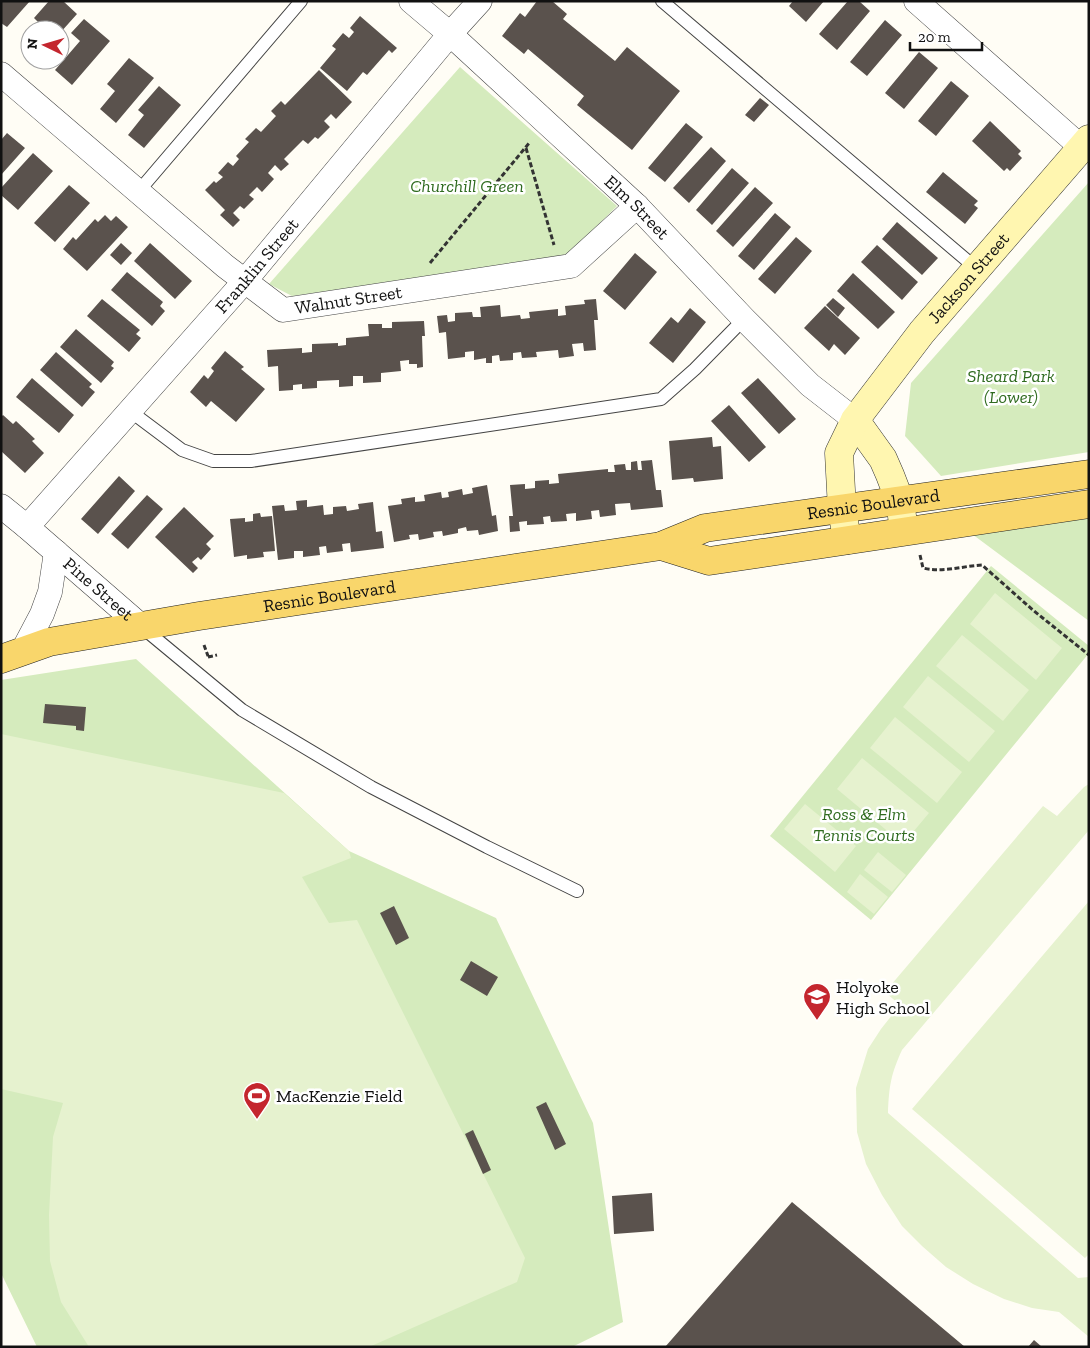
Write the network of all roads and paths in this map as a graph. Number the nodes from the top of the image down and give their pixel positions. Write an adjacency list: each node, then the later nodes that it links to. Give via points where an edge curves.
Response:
1 (301, 1): 11 (lane)
2 (411, 1): 6 (street, Elm Street)
3 (480, 1): 6 (street, Franklin Street)
4 (662, 1): 15 (lane)
5 (916, 1): 9 (street)
6 (450, 34): 12 (street, Elm Street); 16 (street, Franklin Street)
7 (1, 74): 11 (street, Walnut Street)
8 (530, 142): 10 (path)
9 (1085, 143): 15 (street, Jackson Street)
10 (526, 148): 13 (path); 14 (path)
11 (138, 192): 16 (street, Walnut Street)
12 (637, 206): 16 (street, Walnut Street, via 571,266 283,310); 17 (street, Elm Street)
13 (554, 245)
14 (430, 262)
15 (977, 269): 19 (street, Jackson Street, via 922,332)
16 (244, 282): 18 (street, Franklin Street)
17 (744, 319): 18 (lane, via 661,400 261,460 212,461 182,450); 19 (street, Elm Street, via 810,385)
18 (130, 411): 25 (street, Franklin Street)
19 (855, 420): 21 (street, via 883,459); 24 (street, Jackson Street, via 839,453)
20 (1089, 474): 21 (main road, Resnic Boulevard)
21 (900, 501): 24 (main road, Resnic Boulevard); 26 (street)
22 (1089, 504): 26 (main road, Resnic Boulevard)
23 (1, 506): 25 (street, Pine Street)
24 (842, 509): 27 (street, Jackson Street); 28 (main road, Resnic Boulevard, via 705,528)
25 (27, 527): 29 (street, Pine Street)
26 (910, 530): 27 (main road, Resnic Boulevard); 33 (path, via 923,568 934,571 982,565)
27 (848, 540): 28 (main road, Resnic Boulevard, via 709,561)
28 (661, 546): 30 (main road, Resnic Boulevard)
29 (56, 552): 30 (street, Pine Street); 32 (street, Pine Street, via 50,592 42,614)
30 (141, 626): 32 (main road, Resnic Boulevard, via 49,642); 35 (lane, via 242,710 371,787)
31 (204, 645): 34 (path)
32 (12, 655)
33 (1089, 655)
34 (208, 657)
35 (577, 891)

